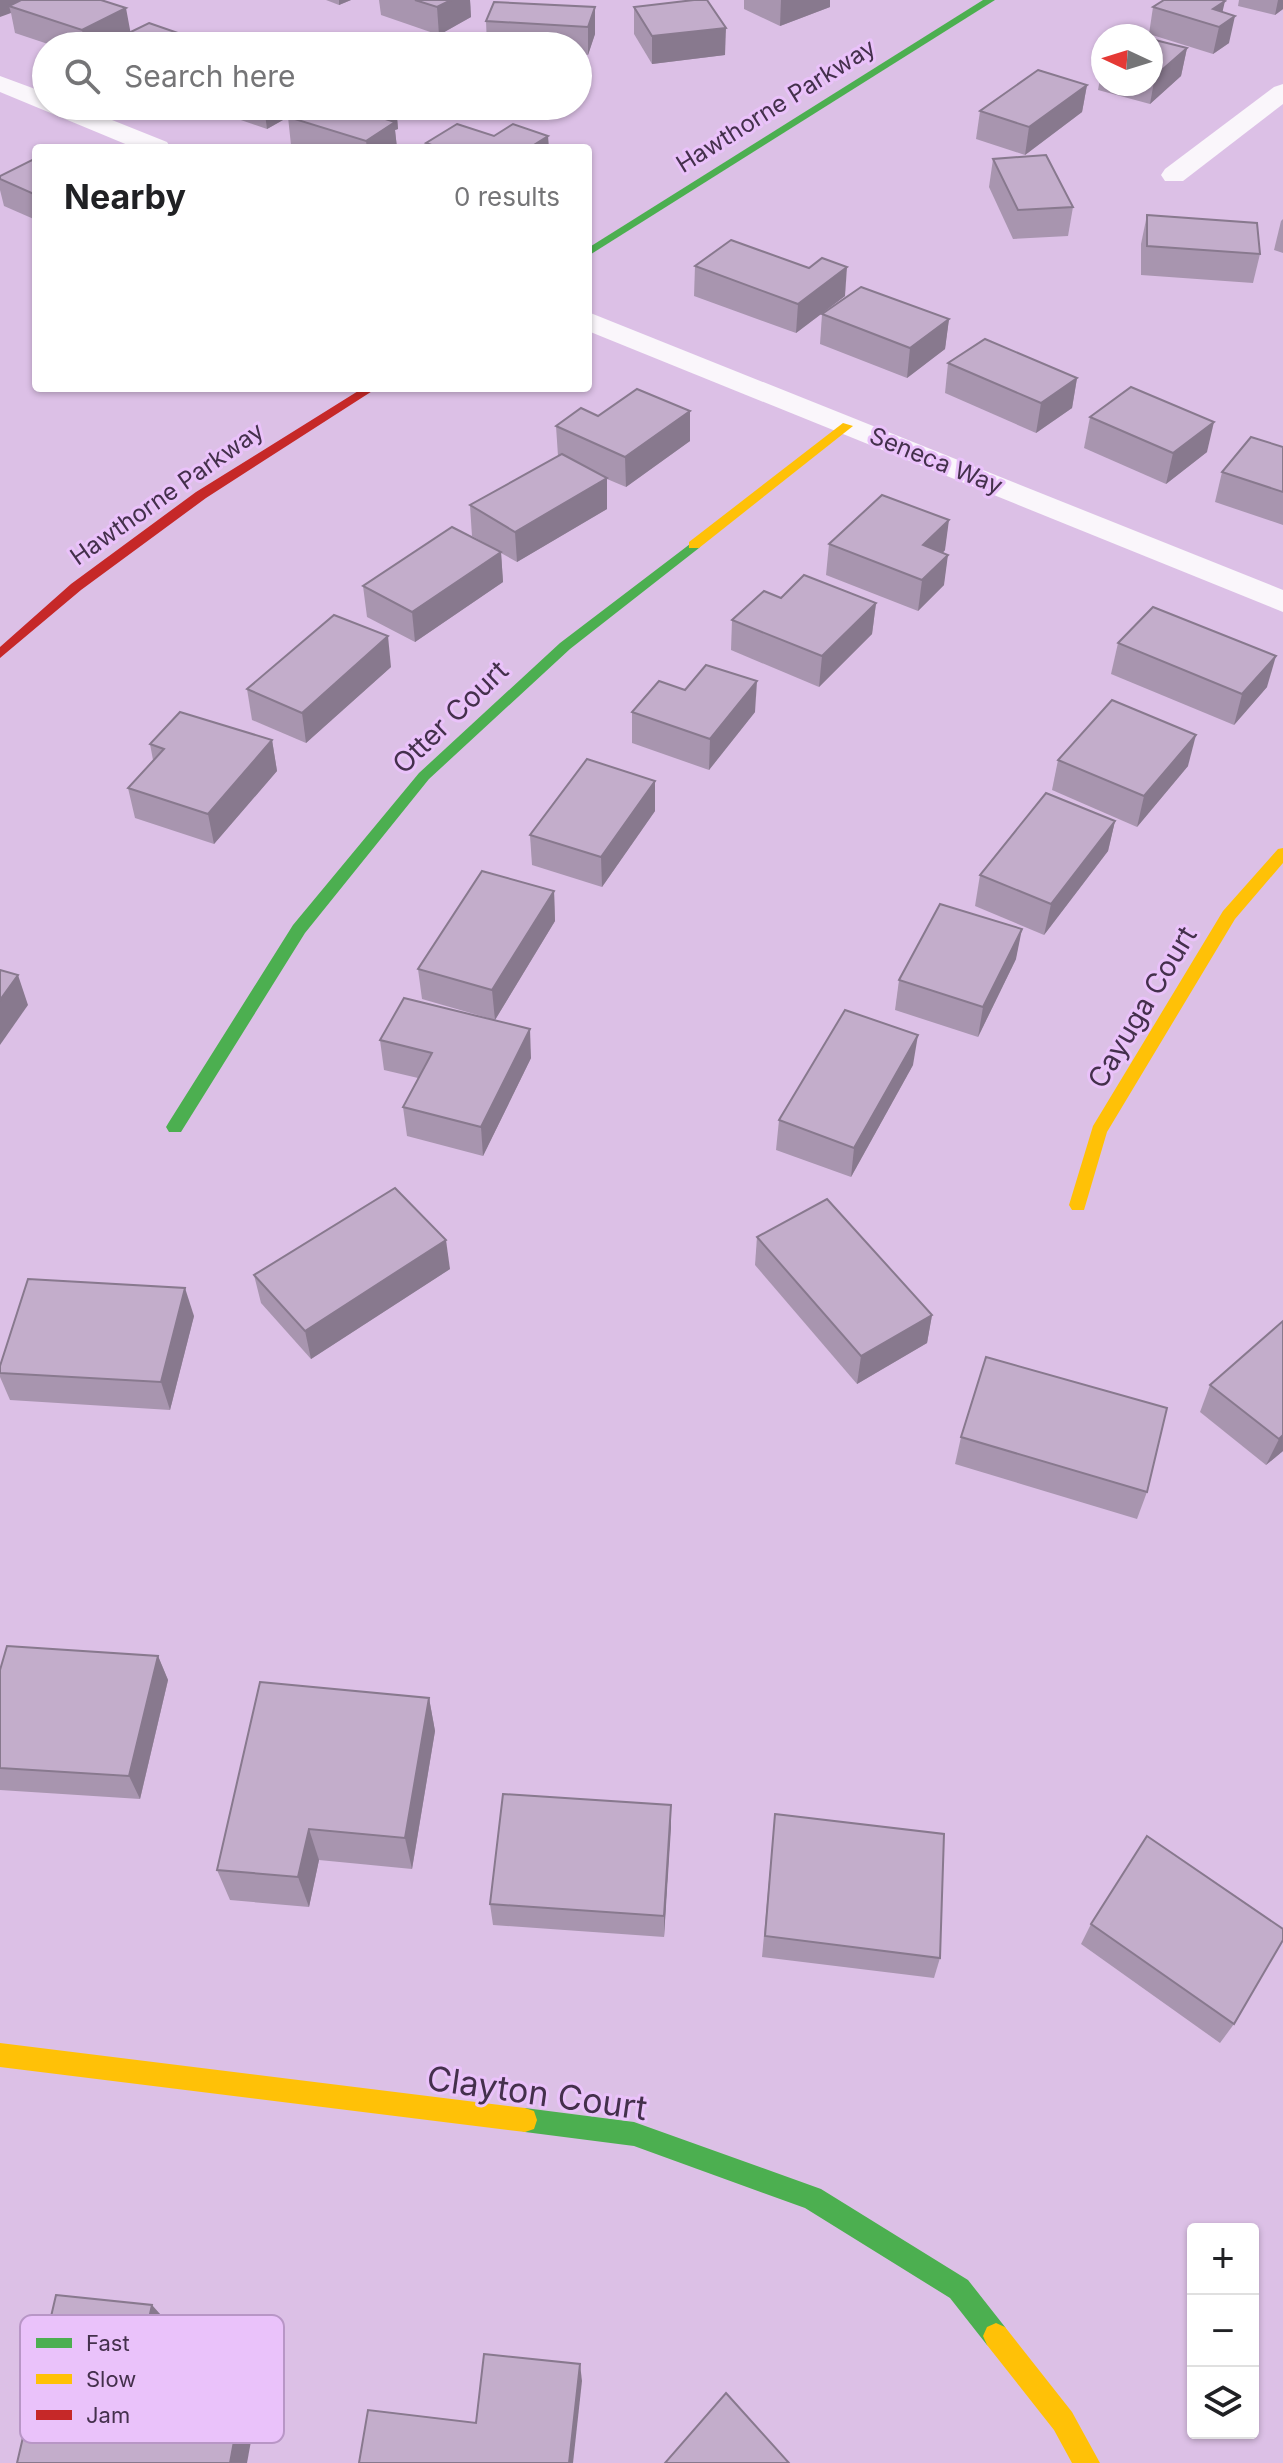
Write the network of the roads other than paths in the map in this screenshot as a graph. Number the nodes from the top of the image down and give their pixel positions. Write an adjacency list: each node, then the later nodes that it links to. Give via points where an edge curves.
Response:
1 (990, 0): 8 (street, Hawthorne Parkway)
2 (0, 83): 4 (street)
3 (1283, 92): 7 (street)
4 (32, 96)
5 (89, 120): 6 (street)
6 (148, 144)
7 (1174, 175)
8 (592, 250)
9 (592, 323): 11 (street, Seneca Way)
10 (365, 392): 13 (street, Hawthorne Parkway, via 201,495 76,587)
11 (847, 426): 12 (street, Seneca Way); 15 (street, Otter Court, via 565,646 424,776 299,929)
12 (1283, 602)
13 (0, 654)
14 (1283, 853): 16 (street, Cayuga Court, via 1229,915 1099,1131)
15 (175, 1127)
16 (1078, 1205)
17 (0, 2055): 18 (street, Clayton Court, via 634,2134 812,2198 959,2289 1063,2421)
18 (1087, 2463)

